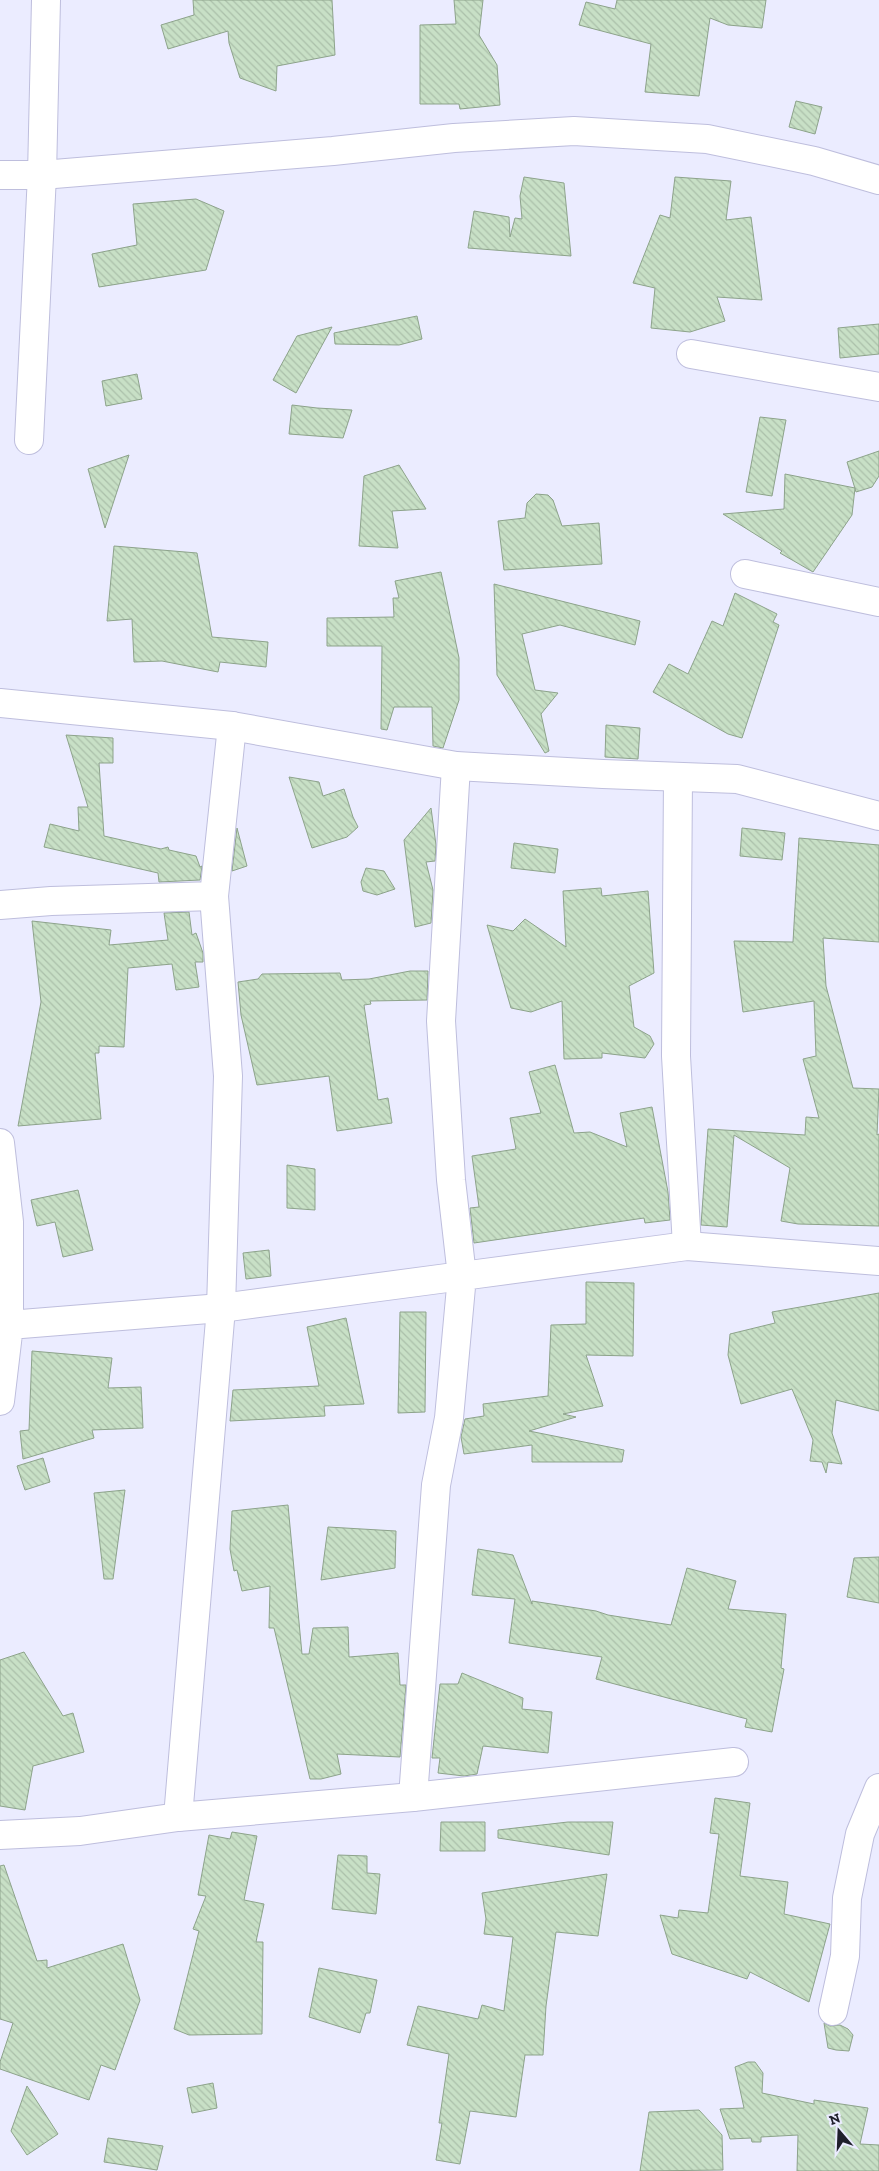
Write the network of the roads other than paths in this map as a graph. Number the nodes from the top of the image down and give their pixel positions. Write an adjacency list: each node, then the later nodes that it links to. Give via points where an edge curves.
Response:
1 (46, 0): 3 (street)
2 (0, 175): 3 (street)
3 (42, 175): 4 (street, via 454,138 574,131 707,139 814,161); 7 (street)
4 (879, 180)
5 (691, 354): 6 (street)
6 (879, 387)
7 (29, 440)
8 (745, 574): 9 (street)
9 (879, 602)
10 (0, 703): 11 (street)
11 (232, 726): 12 (street); 15 (street)
12 (456, 766): 13 (street); 20 (street, via 441,1021 451,1180)
13 (678, 777): 14 (street, via 737,779); 18 (street, via 676,1056)
14 (879, 816)
15 (214, 896): 16 (street); 21 (street, via 228,1076)
16 (0, 905)
17 (0, 1143): 22 (street, via 9,1222)
18 (687, 1246): 19 (street); 20 (street)
19 (879, 1262)
20 (462, 1276): 21 (street); 26 (street, via 449,1418 436,1485)
21 (221, 1308): 22 (street); 27 (street)
22 (5, 1326): 23 (street)
23 (0, 1401)
24 (734, 1762): 26 (street)
25 (879, 1788): 29 (street, via 860,1834 847,1898 845,1956)
26 (413, 1797): 27 (street)
27 (178, 1817): 28 (street, via 80,1831)
28 (0, 1835)
29 (833, 2011)

